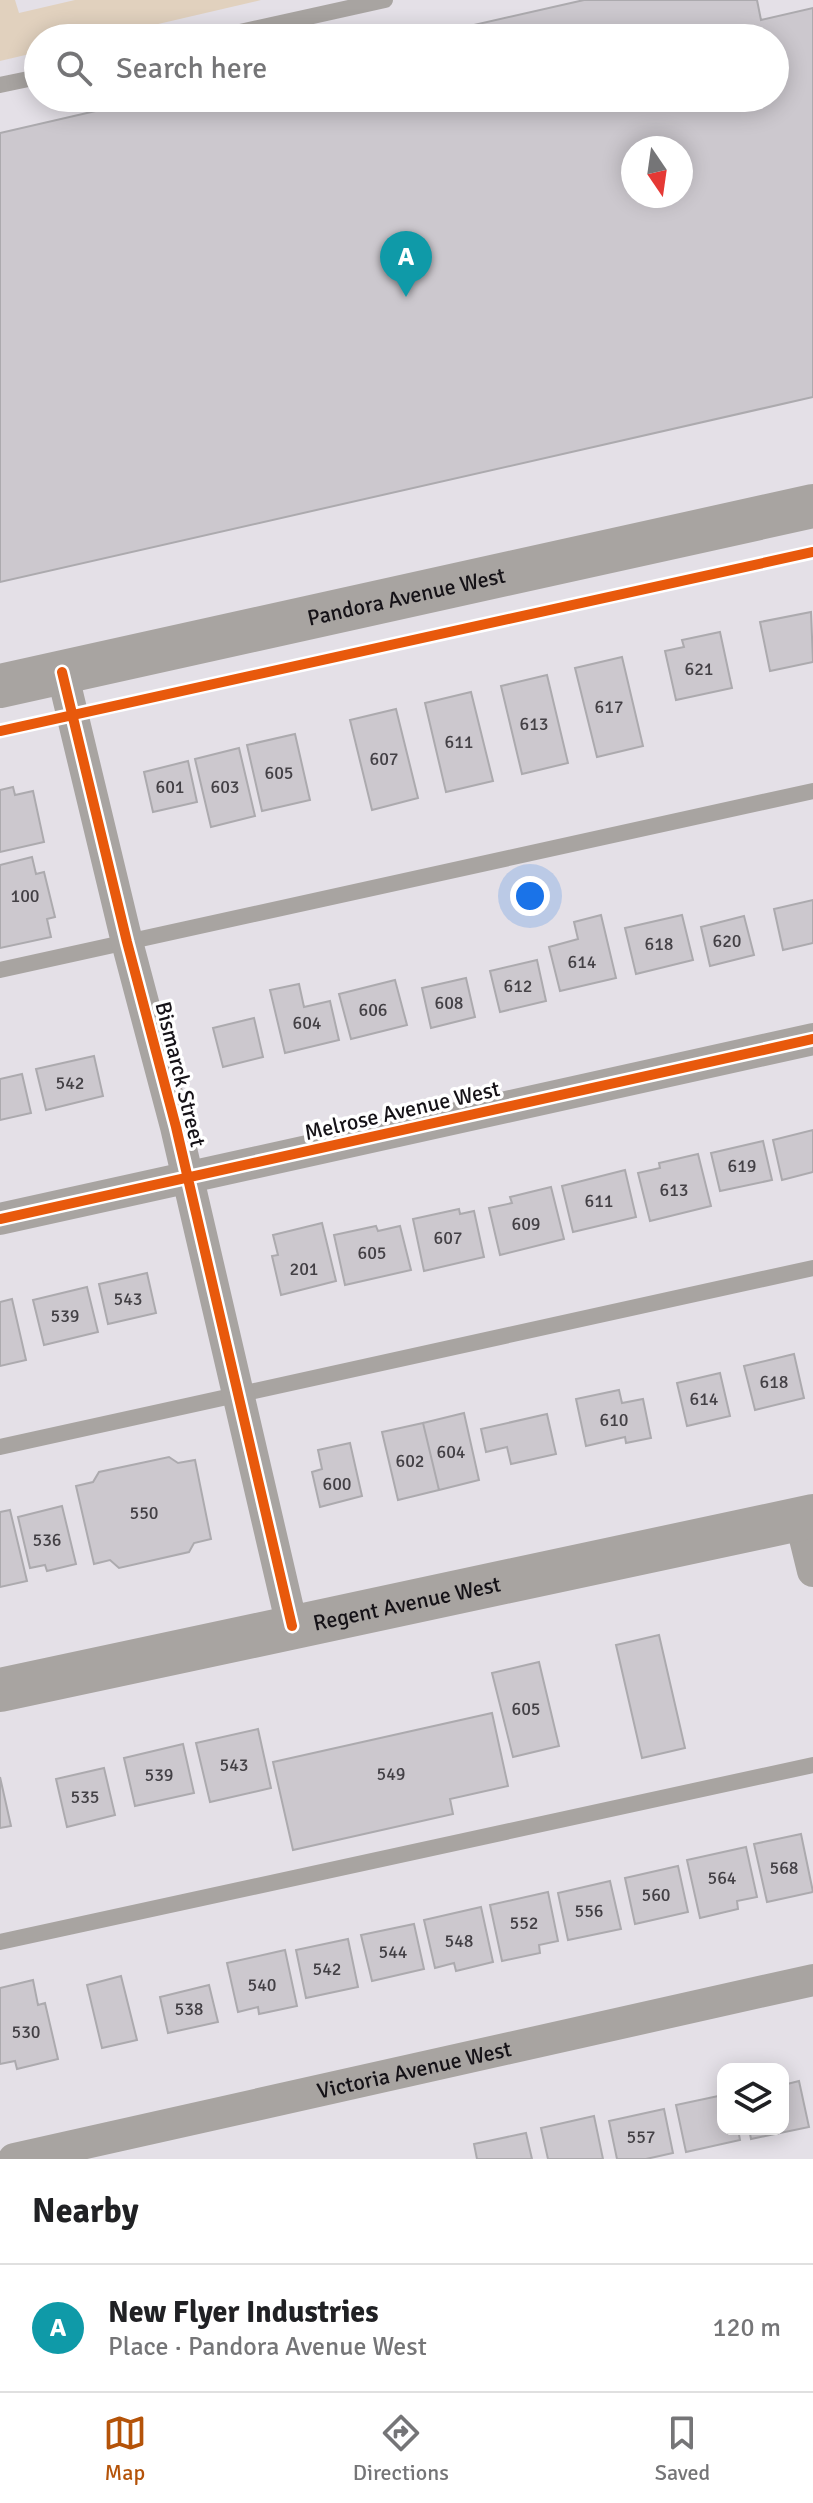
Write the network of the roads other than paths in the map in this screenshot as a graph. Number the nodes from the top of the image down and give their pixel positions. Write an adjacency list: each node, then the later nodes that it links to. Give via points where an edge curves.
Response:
1 (385, 0): 2 (lane)
2 (276, 24)
3 (24, 80): 4 (lane)
4 (0, 85)
5 (813, 506): 6 (street, Pandora Avenue West)
6 (62, 672): 7 (street, Pandora Avenue West); 9 (street, Bismarck Street)
7 (0, 686)
8 (813, 791): 9 (lane)
9 (127, 942): 10 (lane); 12 (street, Bismarck Street)
10 (0, 970)
11 (813, 1039): 12 (street, Melrose Avenue West)
12 (187, 1176): 13 (street, Melrose Avenue West); 15 (street, Bismarck Street)
13 (0, 1219)
14 (813, 1268): 15 (lane)
15 (238, 1395): 16 (lane); 19 (street, Bismarck Street)
16 (0, 1447)
17 (806, 1517): 18 (street); 19 (street, Regent Avenue West)
18 (813, 1571)
19 (292, 1626): 20 (street, Regent Avenue West)
20 (0, 1690)
21 (813, 1765): 22 (lane)
22 (0, 1942)
23 (813, 1980): 24 (street, Victoria Avenue West)
24 (14, 2159)

